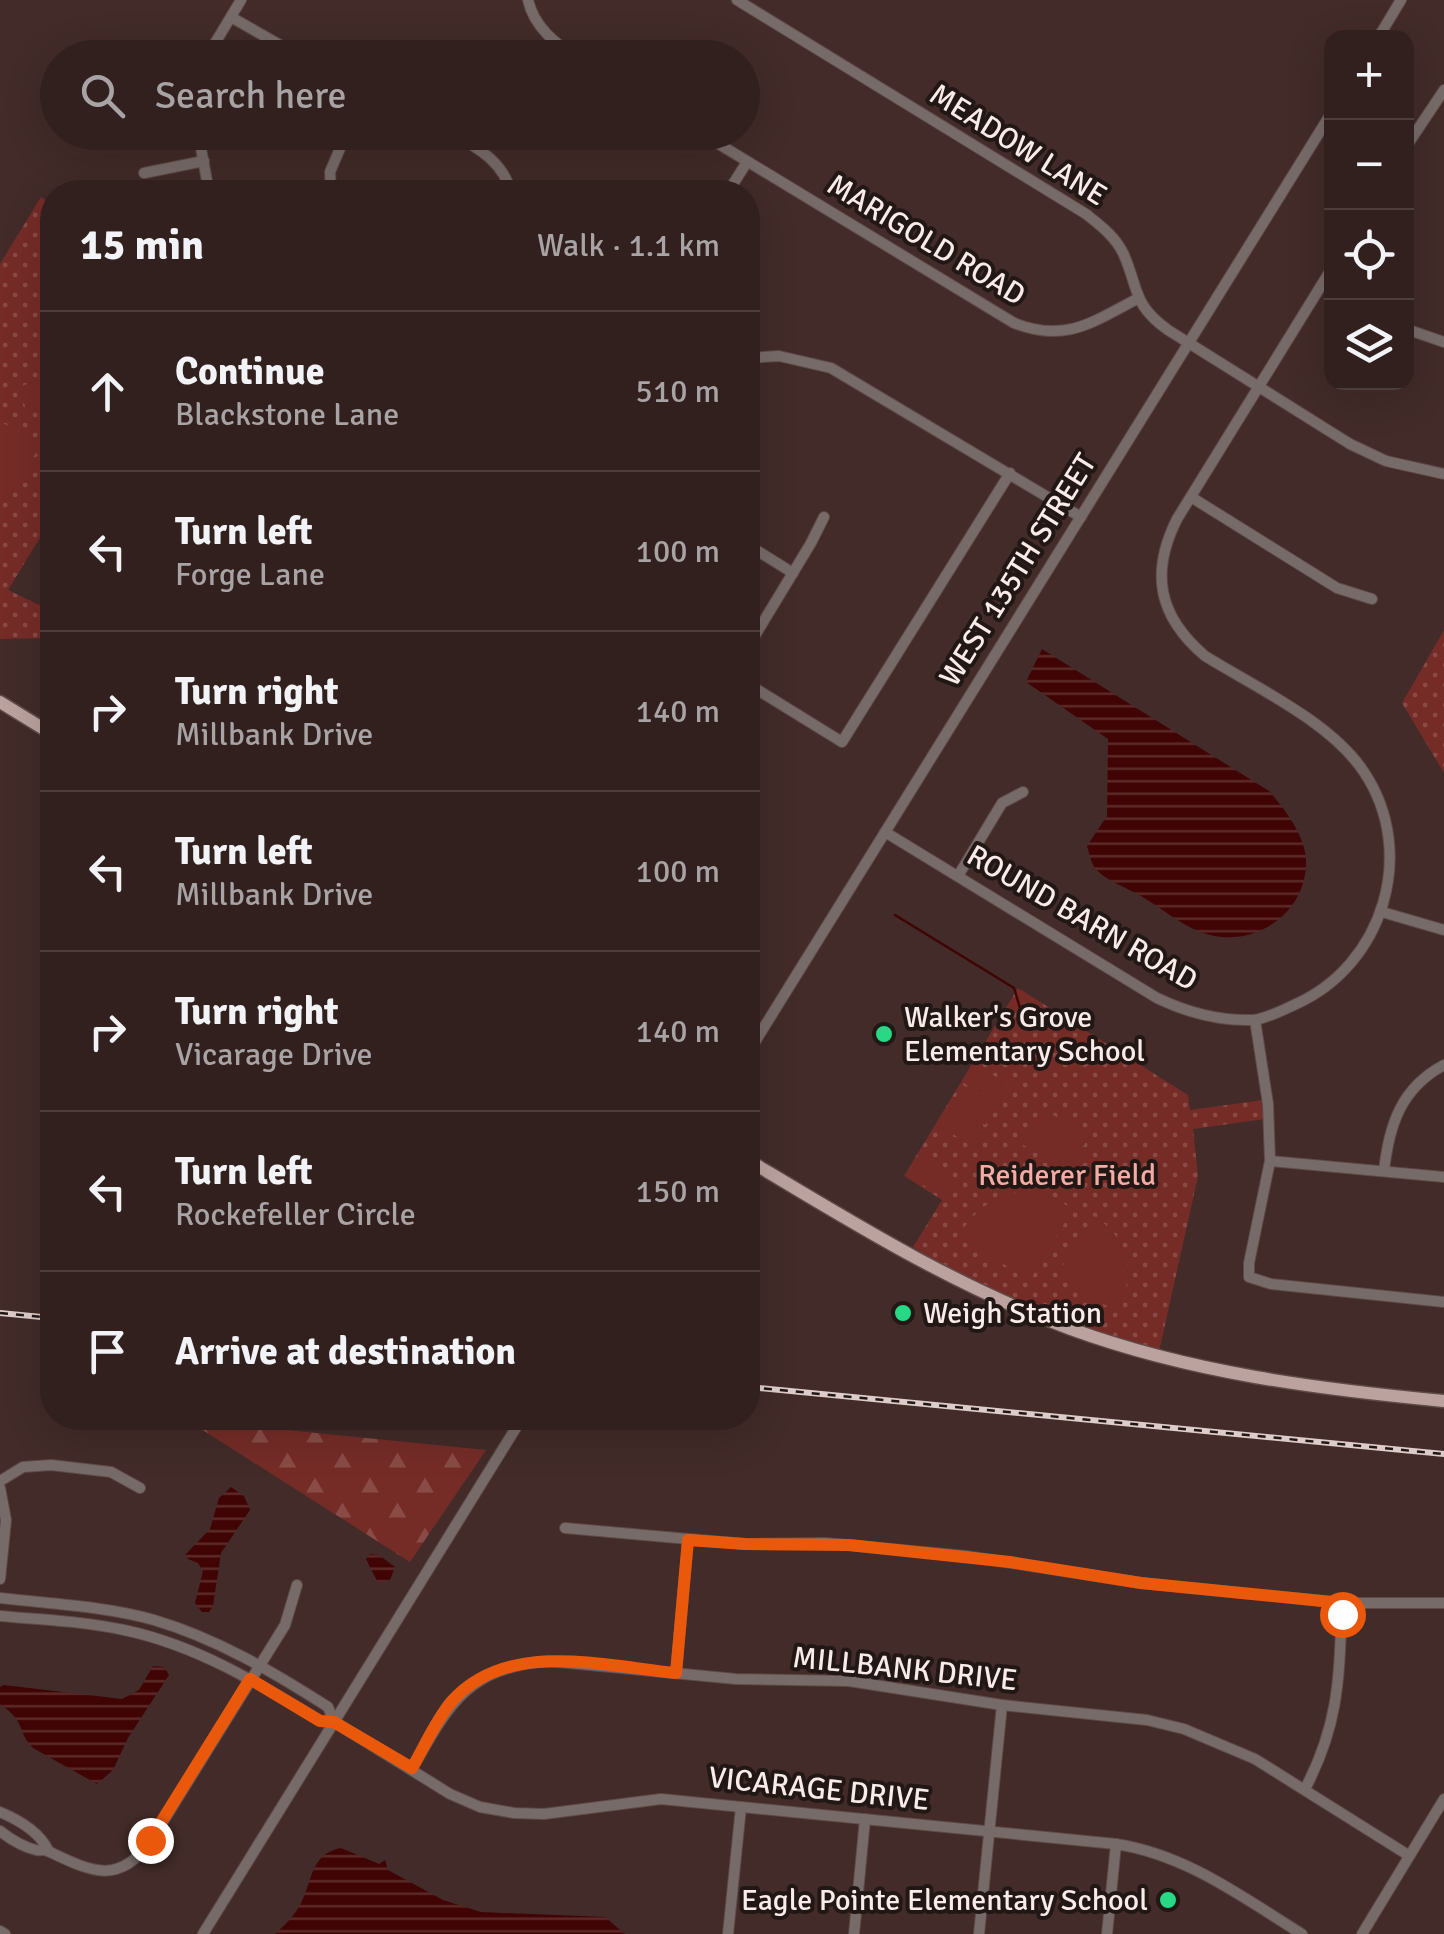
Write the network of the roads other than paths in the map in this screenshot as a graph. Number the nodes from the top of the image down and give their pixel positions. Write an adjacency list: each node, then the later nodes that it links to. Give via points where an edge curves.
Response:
1 (241, 0): 5 (street)
2 (528, 0): 9 (street)
3 (736, 0): 25 (street, MEADOW LANE, via 1086,214 1124,255)
4 (1401, 0): 6 (street)
5 (230, 16): 7 (street); 8 (street)
6 (1383, 30)
7 (216, 40)
8 (271, 40)
9 (553, 40)
10 (1444, 90): 12 (street)
11 (1327, 120): 28 (street, WEST 135TH STREET)
12 (1414, 135)
13 (202, 150): 17 (street)
14 (339, 150): 21 (street)
15 (480, 150): 22 (street)
16 (728, 150): 18 (street, MARIGOLD ROAD)
17 (204, 161): 19 (street); 20 (street)
18 (747, 162): 23 (street); 25 (street, MARIGOLD ROAD, via 1035,331 1073,331)
19 (144, 173)
20 (208, 180)
21 (331, 180)
22 (506, 180)
23 (736, 180)
24 (1324, 289): 30 (street, ROUND BARN ROAD)
25 (1137, 299): 28 (street, MEADOW LANE, via 1158,324)
26 (1414, 332): 27 (street)
27 (1444, 342)
28 (1189, 343): 30 (street, MEADOW LANE); 34 (street, WEST 135TH STREET)
29 (760, 357): 31 (street, via 832,368)
30 (1260, 386): 32 (street, MEADOW LANE, via 1350,444 1386,461); 33 (street, ROUND BARN ROAD)
31 (1010, 473): 34 (street); 40 (street, via 842,742)
32 (1444, 474)
33 (1191, 496): 38 (street, via 1337,588); 46 (street, ROUND BARN ROAD, via 1162,556 1164,601 1196,648 1325,731 1364,771 1387,825 1391,856)
34 (1081, 516): 44 (street, WEST 135TH STREET)
35 (824, 517): 37 (street)
36 (760, 552): 37 (street)
37 (793, 573): 39 (street)
38 (1372, 599)
39 (760, 627)
40 (760, 691)
41 (0, 702): 42 (main road)
42 (40, 727)
43 (1022, 792): 45 (street, via 1002,803)
44 (885, 832): 45 (street, ROUND BARN ROAD); 49 (street, WEST 135TH STREET)
45 (958, 876): 48 (street, ROUND BARN ROAD, via 1156,998 1207,1016)
46 (1382, 912): 47 (street); 48 (street, ROUND BARN ROAD, via 1366,945 1329,985)
47 (1444, 930)
48 (1255, 1020): 51 (street)
49 (760, 1034)
50 (1444, 1065): 53 (street, via 1402,1102)
51 (1270, 1161): 53 (street); 55 (street, via 1249,1277)
52 (760, 1167): 56 (main road, via 924,1264 1069,1329 1244,1376)
53 (1384, 1171): 54 (street)
54 (1444, 1177)
55 (1444, 1302)
56 (1444, 1401)
57 (515, 1430): 78 (street)
58 (0, 1484): 59 (street, via 23,1467 51,1465 111,1472); 62 (street, via 6,1520)
59 (140, 1488)
60 (565, 1528): 61 (street)
61 (688, 1540): 65 (street, via 946,1554); 75 (street)
62 (0, 1579)
63 (297, 1586): 74 (street, via 285,1625)
64 (0, 1598): 67 (street, VICARAGE DRIVE)
65 (1342, 1603): 66 (street); 80 (street, via 1337,1706)
66 (1444, 1603)
67 (76, 1606): 68 (street, VICARAGE DRIVE); 70 (street)
68 (127, 1614): 71 (street); 72 (street, VICARAGE DRIVE)
69 (0, 1616): 70 (street, VICARAGE DRIVE)
70 (75, 1622): 71 (street, VICARAGE DRIVE)
71 (124, 1630): 73 (street, VICARAGE DRIVE)
72 (190, 1632): 73 (street); 74 (street, VICARAGE DRIVE)
73 (184, 1648): 76 (street, VICARAGE DRIVE)
74 (260, 1665): 76 (street); 78 (street, VICARAGE DRIVE, via 328,1707)
75 (676, 1673): 77 (street, MILLBANK DRIVE, via 839,1680); 79 (street, MILLBANK DRIVE, via 548,1661 494,1671 452,1702)
76 (250, 1679): 78 (street, VICARAGE DRIVE, via 320,1721); 88 (street, via 137,1857 99,1871 76,1867)
77 (1002, 1705): 80 (street, MILLBANK DRIVE, via 1184,1729); 85 (street)
78 (334, 1722): 79 (street, VICARAGE DRIVE); 90 (street)
79 (412, 1768): 82 (street, VICARAGE DRIVE, via 480,1808 514,1814 661,1798)
80 (1305, 1789): 89 (street, MILLBANK DRIVE)
81 (1444, 1799): 89 (street)
82 (741, 1807): 84 (street, VICARAGE DRIVE); 91 (street)
83 (0, 1812): 88 (street, via 42,1838)
84 (865, 1819): 85 (street, VICARAGE DRIVE); 92 (street)
85 (990, 1830): 87 (street, VICARAGE DRIVE); 93 (street)
86 (0, 1831): 88 (street, via 33,1850)
87 (1116, 1844): 94 (street); 95 (street, VICARAGE DRIVE, via 1151,1850 1207,1874)
88 (48, 1850)
89 (1408, 1855): 96 (street)
90 (202, 1934)
91 (728, 1934)
92 (854, 1934)
93 (979, 1934)
94 (1107, 1934)
95 (1302, 1934)
96 (1362, 1934)

